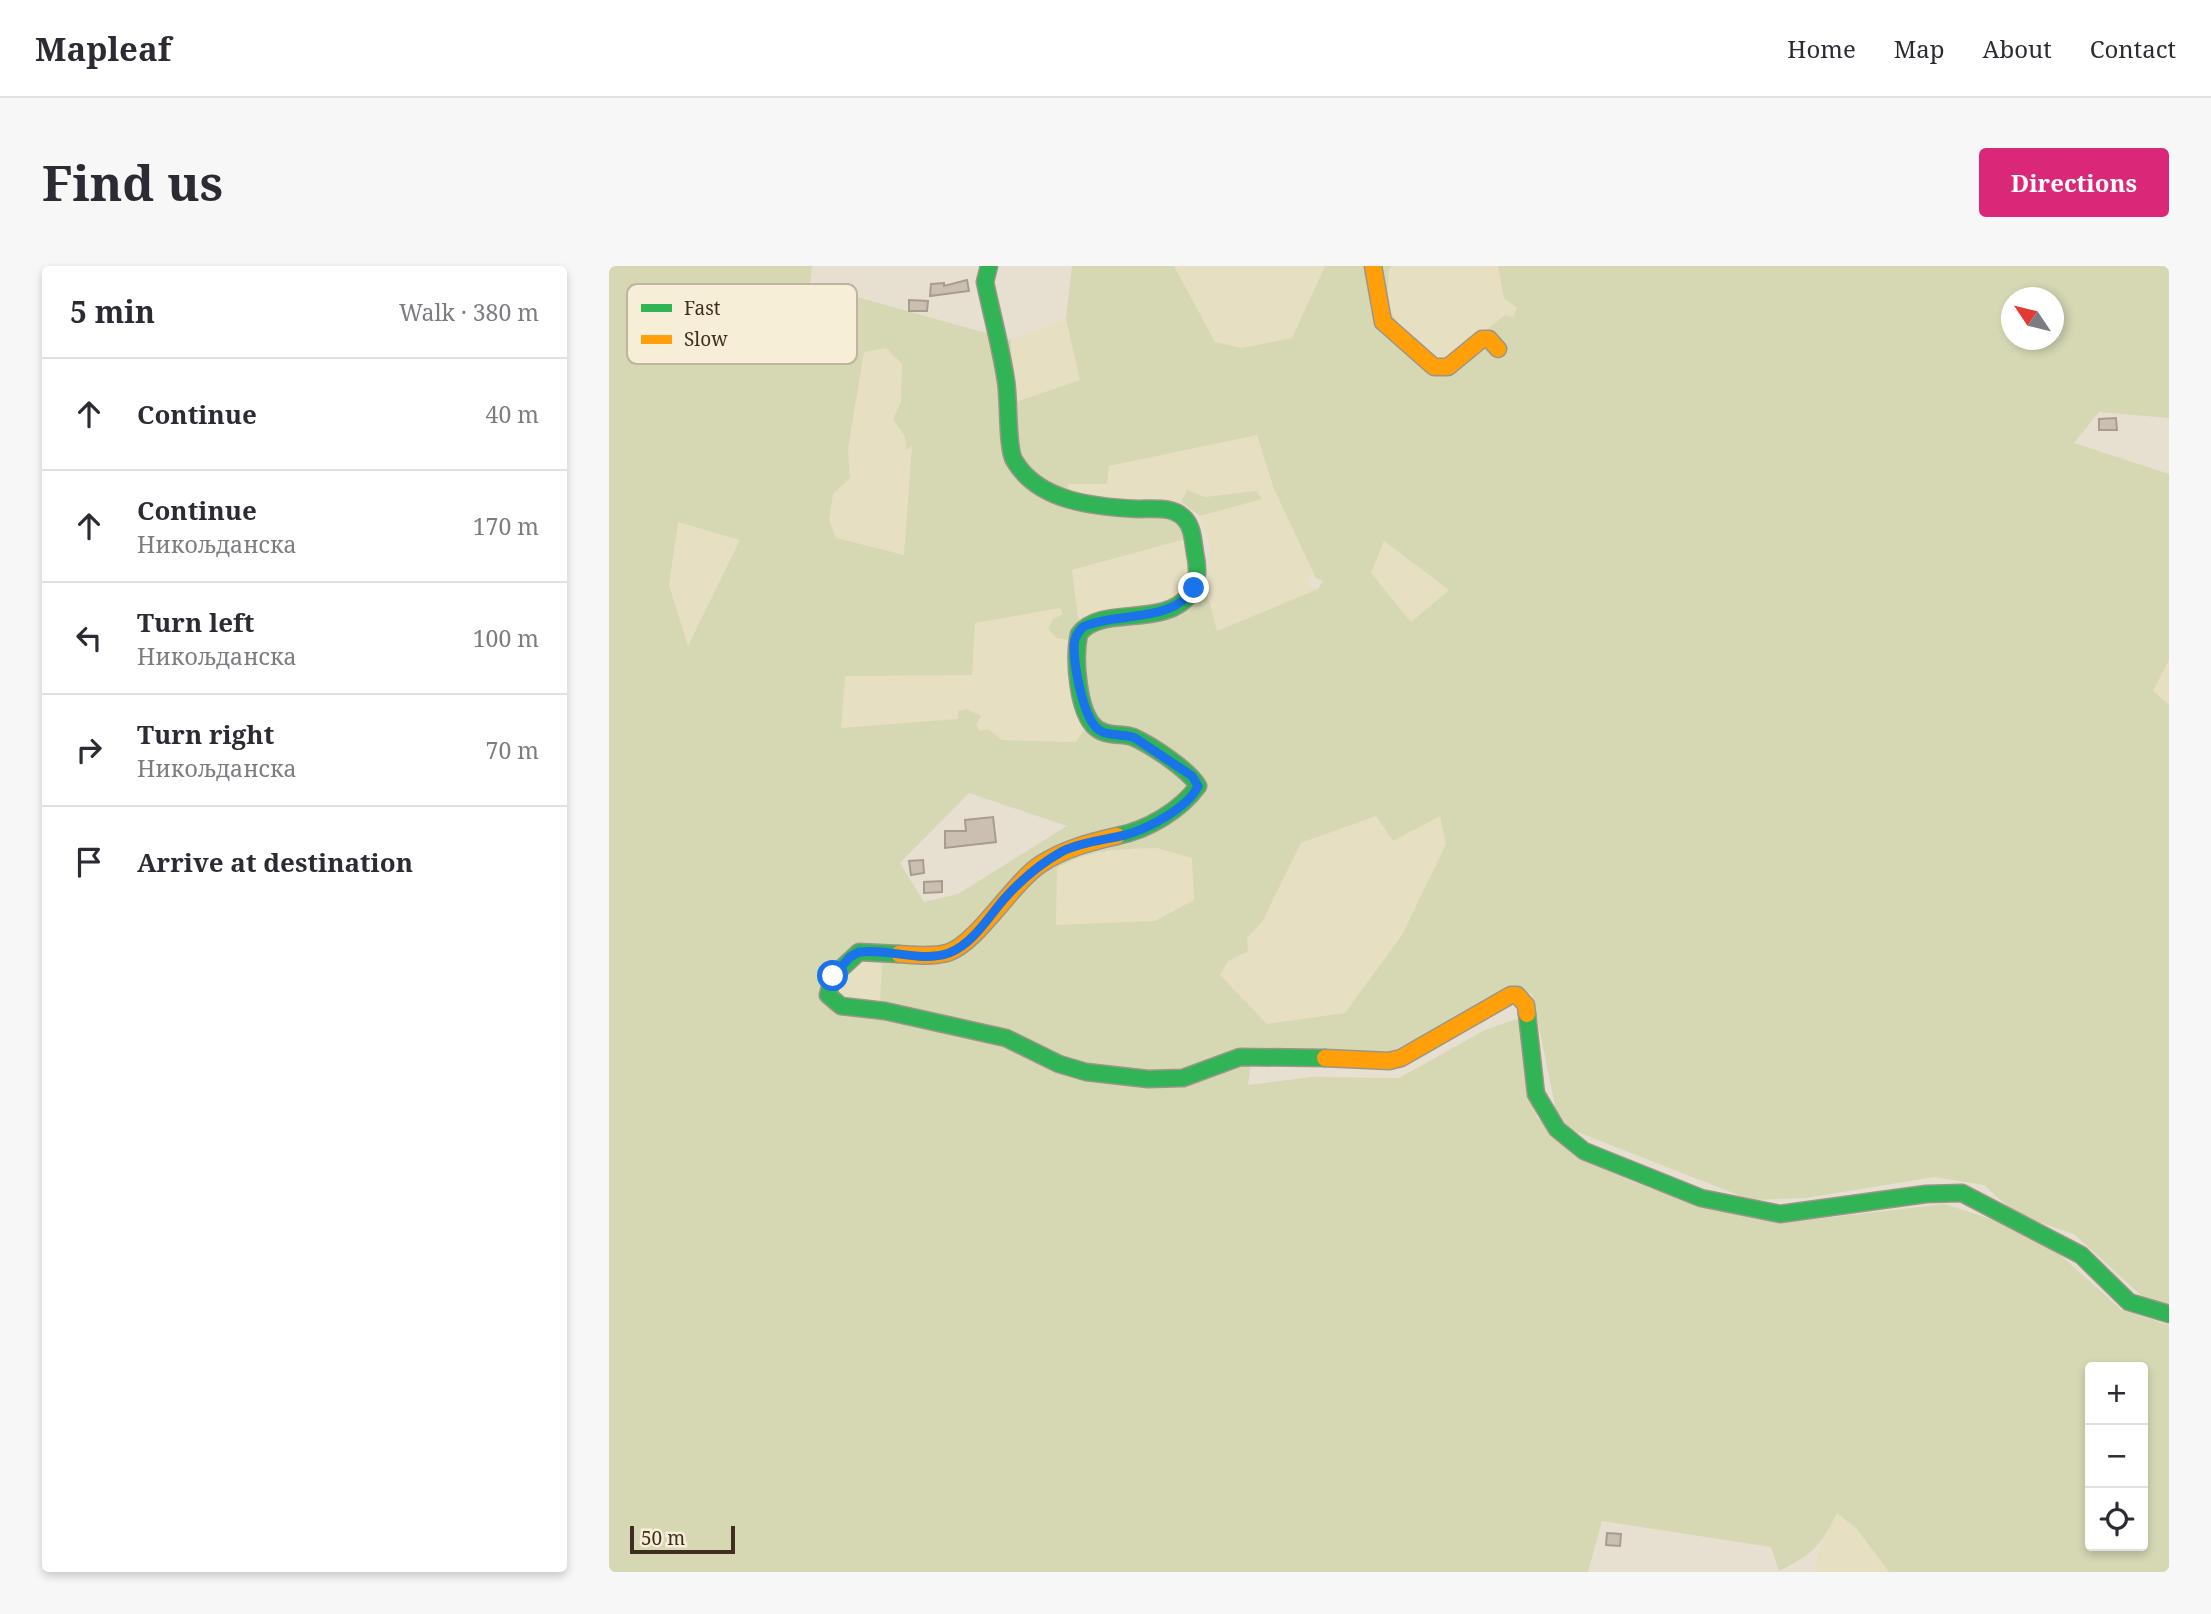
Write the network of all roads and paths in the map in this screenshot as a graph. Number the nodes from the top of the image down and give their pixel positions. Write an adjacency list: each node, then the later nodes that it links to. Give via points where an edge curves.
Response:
1 (989, 266): 4 (street, via 985,282 1006,382 1013,459 1035,483 1070,500 1103,507 1172,510 1191,526 1197,578 1188,598 1166,610 1092,623 1079,632 1074,646 1091,723 1102,732 1135,738 1192,776 1198,786 1186,803 1151,823 1128,834 1083,843 1041,864 961,947 927,956 872,951 850,957 833,976 828,995 841,1006 1006,1038 1086,1072 1148,1079 1183,1078 1257,1055 1389,1061 1511,995 1521,997 1527,1005 1537,1094 1557,1129 1584,1151 1701,1198 1780,1214 1962,1193 2081,1255 2129,1302)
2 (1373, 266): 3 (street, via 1383,322 1434,367 1448,367 1482,339 1489,339)
3 (1498, 349)
4 (2169, 1314)

